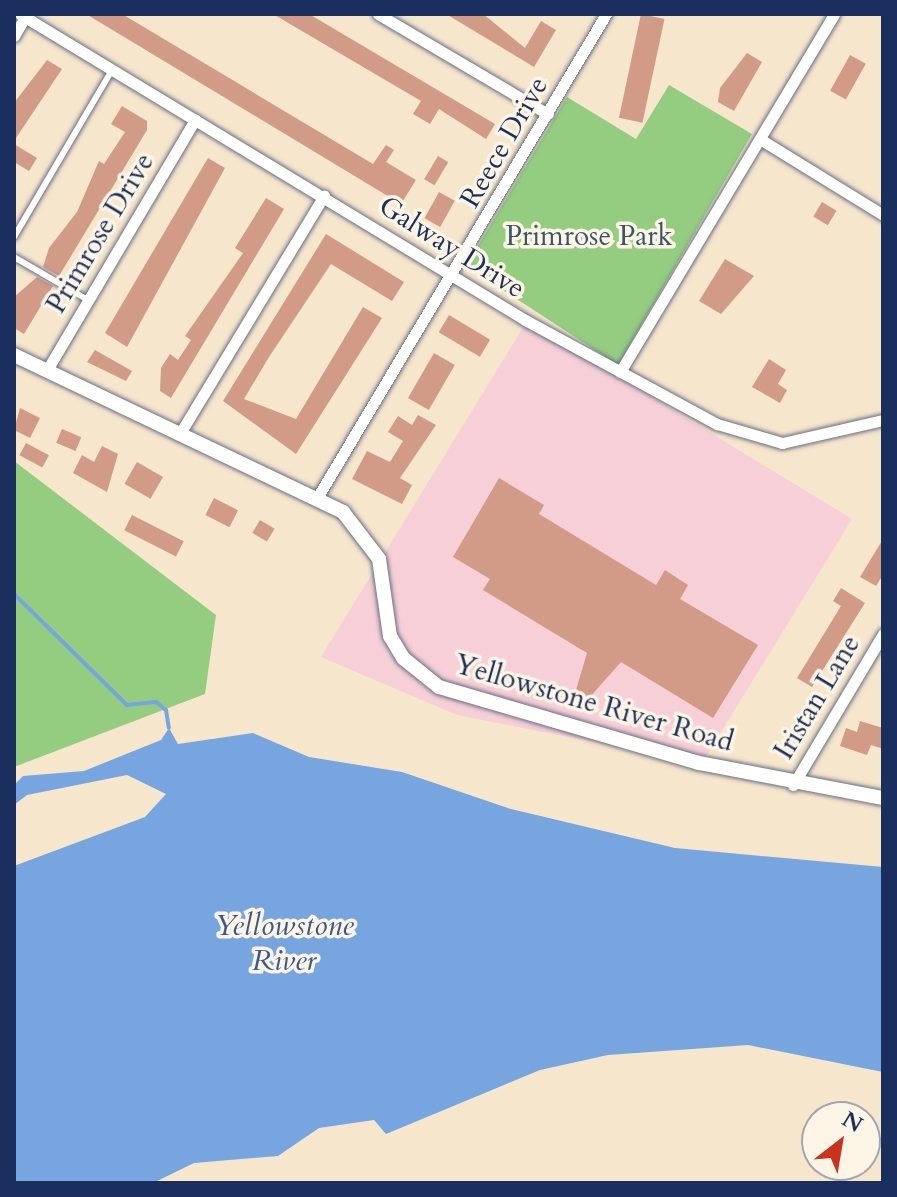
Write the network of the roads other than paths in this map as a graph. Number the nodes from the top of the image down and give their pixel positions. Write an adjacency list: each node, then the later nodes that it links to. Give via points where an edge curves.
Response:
1 (378, 14): 7 (street)
2 (606, 14): 7 (street, Reece Drive)
3 (834, 14): 9 (street)
4 (22, 16): 5 (street); 6 (street, Galway Drive)
5 (14, 36)
6 (112, 70): 8 (street, Galway Drive); 12 (lane)
7 (548, 114): 14 (street, Reece Drive)
8 (195, 120): 10 (street, Galway Drive); 15 (street, Primrose Drive)
9 (760, 139): 11 (street); 18 (street)
10 (324, 196): 14 (street, Galway Drive); 20 (street)
11 (883, 215)
12 (14, 237)
13 (14, 257): 15 (lane)
14 (454, 275): 18 (street, Galway Drive); 21 (street, Reece Drive)
15 (88, 300): 17 (street, Primrose Drive)
16 (14, 355): 17 (street, Yellowstone River Road)
17 (47, 370): 20 (street, Yellowstone River Road)
18 (620, 372): 19 (street, Galway Drive, via 717,424 782,443)
19 (883, 420)
20 (179, 435): 21 (street, Yellowstone River Road)
21 (317, 498): 23 (street, Yellowstone River Road, via 366,532 379,559 390,636 403,658 439,687 573,730)
22 (883, 634): 23 (street, Iristan Lane)
23 (793, 785): 24 (street, Yellowstone River Road)
24 (883, 798)

